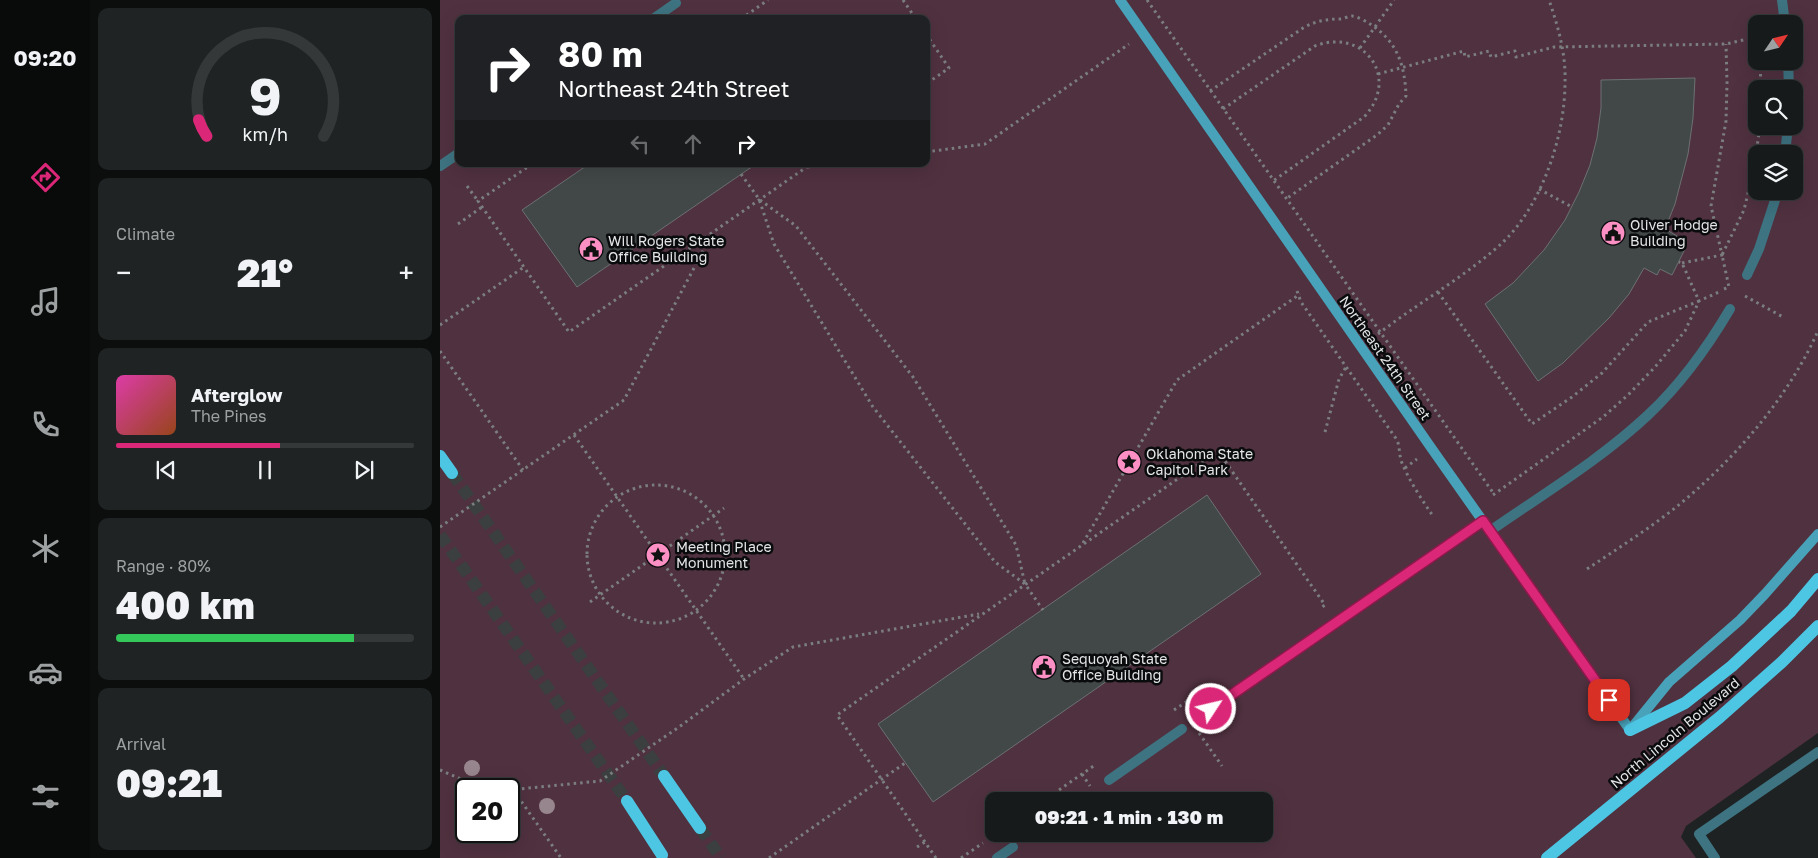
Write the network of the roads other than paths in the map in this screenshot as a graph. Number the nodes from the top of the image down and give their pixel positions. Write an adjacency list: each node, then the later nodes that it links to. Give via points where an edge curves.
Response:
1 (1120, 0): 13 (street, Northeast 24th Street)
2 (1782, 0): 5 (street)
3 (676, 3): 4 (street)
4 (660, 15)
5 (1784, 15)
6 (455, 156): 7 (street)
7 (440, 166)
8 (1775, 200): 9 (street)
9 (1747, 275)
10 (1730, 309): 14 (street, via 1685,375 1648,415 1604,452)
11 (440, 456): 12 (main road)
12 (452, 473)
13 (1483, 521): 14 (street, Northeast 24th Street); 18 (street)
14 (1490, 532): 20 (street, Northeast 24th Street)
15 (1818, 534): 20 (street, via 1740,620 1669,682)
16 (1818, 579): 20 (main road, via 1784,618 1732,666 1685,703)
17 (1818, 626): 29 (main road, North Lincoln Boulevard, via 1720,717)
18 (1211, 709)
19 (1182, 729): 23 (street)
20 (1630, 730)
21 (1818, 752): 30 (street, via 1699,834)
22 (664, 776): 25 (main road)
23 (1109, 780)
24 (627, 801): 27 (main road)
25 (700, 828)
26 (1013, 847): 28 (street)
27 (662, 855)
28 (997, 858)
29 (1547, 858)
30 (1715, 858)

